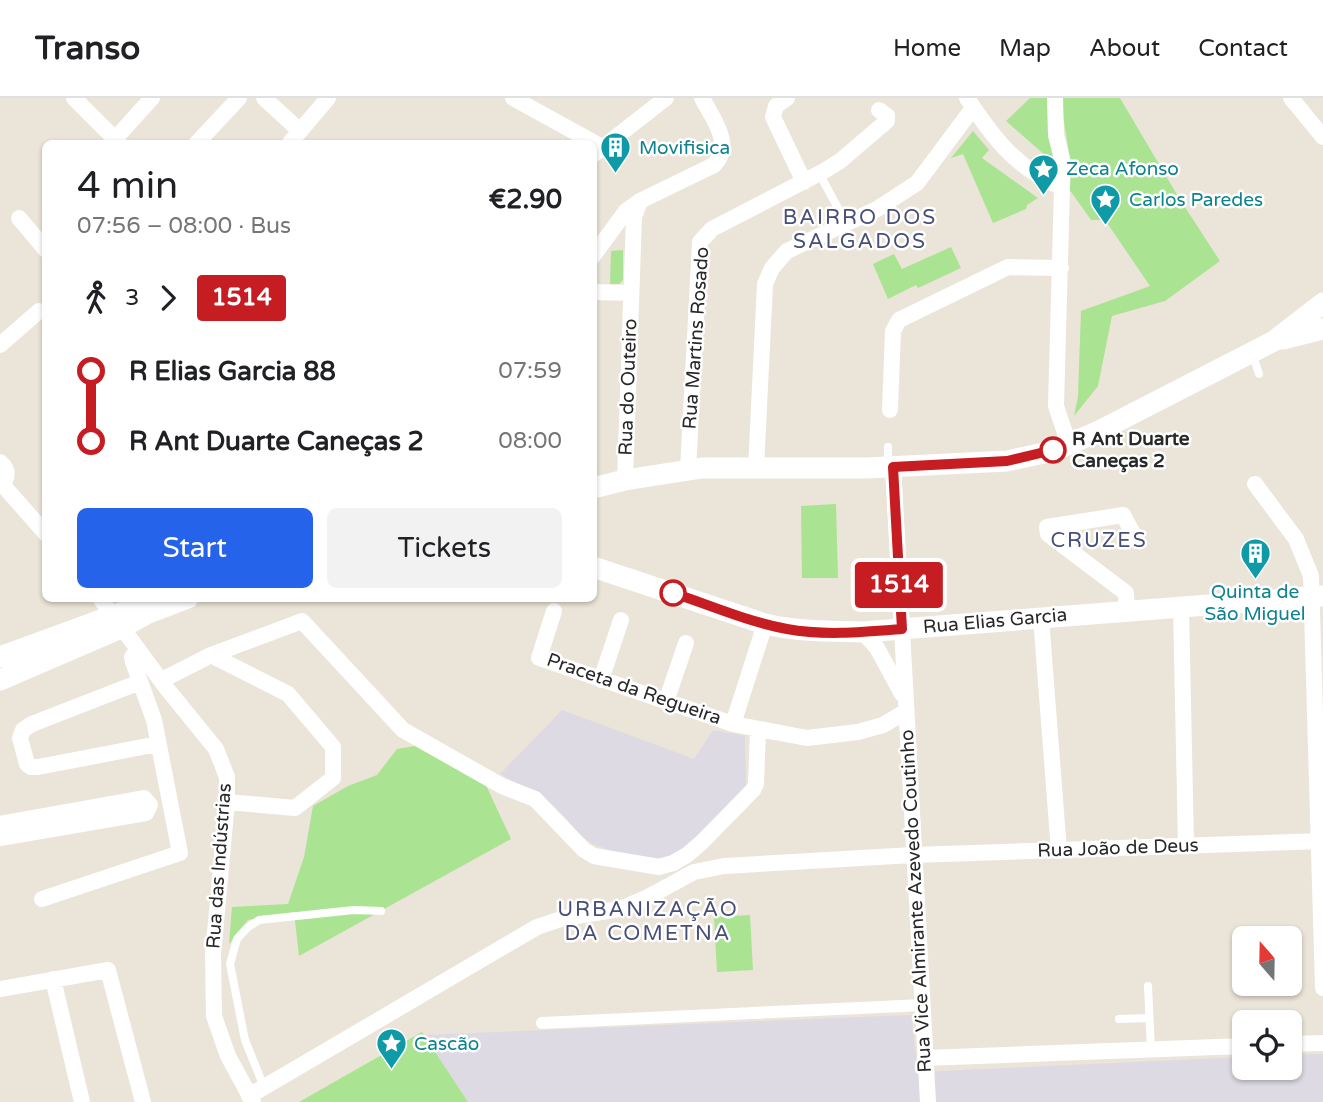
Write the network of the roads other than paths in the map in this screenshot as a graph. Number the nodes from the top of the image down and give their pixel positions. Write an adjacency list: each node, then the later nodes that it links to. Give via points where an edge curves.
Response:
1 (74, 98): 16 (street)
2 (152, 98): 17 (street)
3 (239, 98): 18 (street)
4 (264, 98): 14 (street)
5 (328, 98): 14 (street)
6 (513, 98): 19 (street)
7 (666, 98): 20 (street)
8 (702, 98): 24 (street, via 722,138 719,160)
9 (787, 98): 22 (street, via 776,106 773,117)
10 (1055, 98): 23 (street)
11 (1291, 98): 15 (street)
12 (973, 108): 23 (street, via 1014,158); 26 (street, via 917,183)
13 (879, 110): 21 (street, Rua Martins Rosado, via 887,121)
14 (294, 137)
15 (1323, 137)
16 (117, 140)
17 (119, 140)
18 (200, 140)
19 (580, 140)
20 (598, 151)
21 (819, 173): 22 (street, Rua Martins Rosado); 26 (lane)
22 (804, 182): 44 (street, Rua Martins Rosado, via 712,229 700,242)
23 (1062, 187): 29 (street)
24 (640, 201): 28 (street, via 620,218); 31 (street, Rua do Outeiro, via 634,218)
25 (19, 218): 27 (street)
26 (846, 223): 43 (street, via 787,251 766,278)
27 (42, 245)
28 (597, 250)
29 (1061, 268): 39 (street, via 1008,267 899,320 893,331); 40 (street, via 1056,406)
30 (597, 292): 31 (street, Rua do Outeiro)
31 (631, 293): 45 (street, Rua do Outeiro)
32 (1323, 303): 35 (main road)
33 (39, 311): 36 (street)
34 (1323, 329): 35 (main road)
35 (1275, 341): 37 (main road)
36 (0, 345)
37 (1252, 353): 38 (lane); 40 (main road)
38 (1259, 374)
39 (890, 410)
40 (1069, 445): 41 (main road, via 1007,461)
41 (890, 461): 43 (main road); 63 (street, Rua Vice Almirante Azevedo Coutinho)
42 (0, 462): 47 (street, via 7,471)
43 (756, 469): 44 (main road)
44 (688, 470): 45 (main road)
45 (625, 480): 48 (main road)
46 (1255, 484): 52 (street, via 1296,539)
47 (1, 485): 49 (street)
48 (597, 487)
49 (42, 530)
50 (1135, 537): 58 (street, via 1123,515 1048,527 1048,534 1126,593)
51 (597, 568): 62 (main road, Rua Elias Garcia)
52 (1318, 596): 56 (main road, Rua Elias Garcia); 81 (street)
53 (103, 602): 60 (street, Rua das Indústrias)
54 (151, 602): 60 (main road)
55 (178, 602): 60 (main road)
56 (1181, 607): 58 (main road, Rua Elias Garcia); 82 (street)
57 (554, 611): 71 (street, Praceta da Regueira, via 539,658)
58 (1127, 611): 59 (main road, Rua Elias Garcia)
59 (1041, 618): 63 (main road, Rua Elias Garcia); 83 (street)
60 (118, 621): 66 (street, Rua das Indústrias); 68 (main road); 69 (main road)
61 (621, 621): 71 (street)
62 (765, 624): 64 (main road, Rua Elias Garcia); 75 (street, Praceta da Regueira)
63 (902, 629): 64 (main road, Rua Elias Garcia); 74 (street, Rua Vice Almirante Azevedo Coutinho)
64 (863, 632): 74 (street, Rua Vice Almirante Azevedo Coutinho, via 877,648)
65 (686, 643): 73 (street)
66 (138, 649): 70 (street, Rua das Indústrias); 72 (street, via 132,657)
67 (211, 655): 70 (street); 76 (street, via 302,621 403,730 502,786 535,799 594,856 659,867 687,855 753,790); 78 (street, via 288,694 333,747 333,778 295,808)
68 (0, 657)
69 (0, 680)
70 (162, 680): 78 (street, Rua das Indústrias, via 216,749 227,777)
71 (601, 680): 73 (street, Praceta da Regueira)
72 (140, 682): 77 (street); 77 (street, via 23,730 20,738 27,764 38,767)
73 (666, 702): 75 (street, Praceta da Regueira)
74 (905, 706): 76 (street, Praceta da Regueira, via 883,725 842,736 807,738); 84 (street, Rua Vice Almirante Azevedo Coutinho)
75 (733, 724): 76 (street, Praceta da Regueira)
76 (758, 730)
77 (158, 744): 85 (street, via 180,853)
78 (227, 802): 101 (street, Rua das Indústrias, via 213,954 214,1016)
79 (0, 824): 80 (street, via 144,798 150,805 146,813)
80 (0, 838)
81 (1321, 841): 82 (street, Rua João de Deus); 89 (street)
82 (1186, 845): 83 (street, Rua João de Deus)
83 (1059, 851): 84 (street, Rua João de Deus)
84 (913, 855): 91 (street, Rua Vice Almirante Azevedo Coutinho); 100 (street, Rua João de Deus, via 706,869 620,909 544,924)
85 (42, 899)
86 (380, 911): 100 (lane, via 259,920 237,939 230,964 245,1040)
87 (53, 979): 90 (street); 102 (street); 103 (street, via 108,970)
88 (1148, 986): 92 (lane)
89 (1323, 988)
90 (0, 989)
91 (923, 1005): 94 (street); 99 (street, Rua Vice Almirante Azevedo Coutinho)
92 (1149, 1018): 93 (lane); 98 (lane)
93 (1119, 1019)
94 (542, 1023)
95 (1323, 1043): 96 (street)
96 (1302, 1044)
97 (1232, 1046): 98 (street)
98 (1151, 1049): 99 (street)
99 (926, 1058): 104 (street, Rua Vice Almirante Azevedo Coutinho)
100 (264, 1087): 101 (street, Rua João de Deus)
101 (251, 1099)
102 (82, 1102)
103 (143, 1102)
104 (928, 1102)

